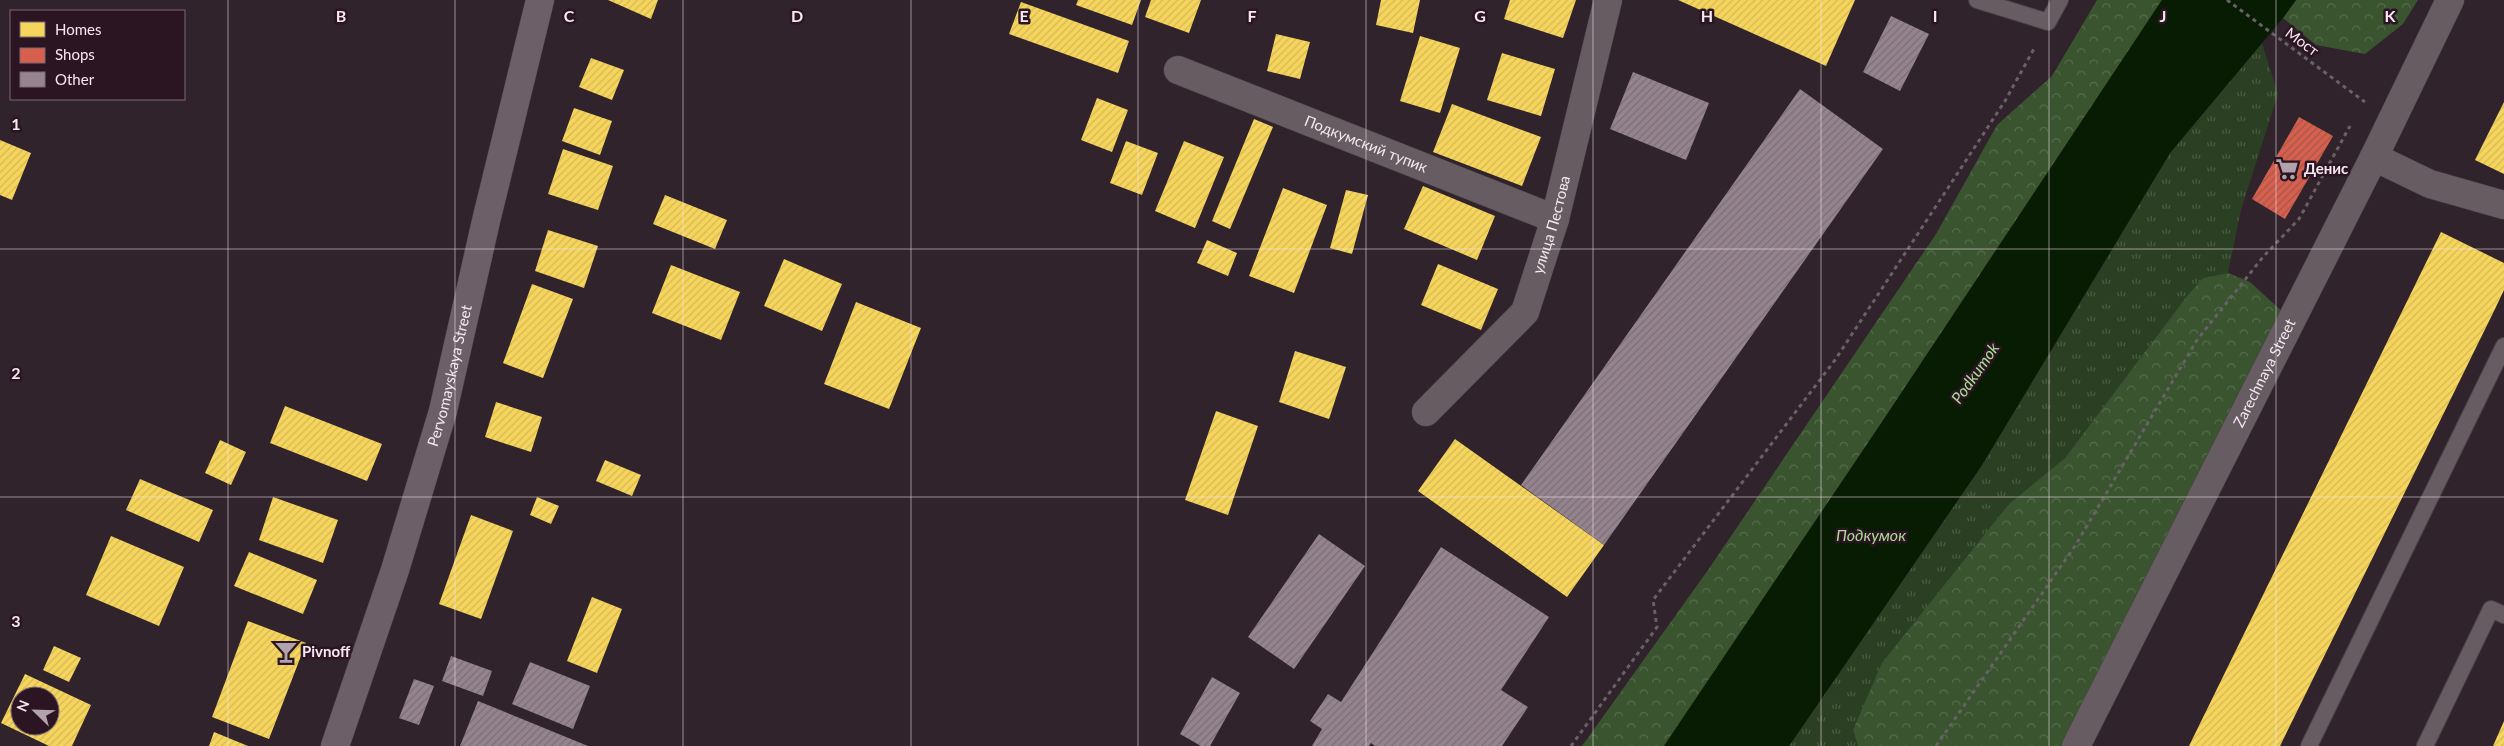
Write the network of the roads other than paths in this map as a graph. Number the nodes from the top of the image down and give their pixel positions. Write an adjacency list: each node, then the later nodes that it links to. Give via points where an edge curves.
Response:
1 (540, 0): 13 (street, Pervomayskaya Street, via 443,412)
2 (1608, 0): 9 (street, улица Пестова)
3 (1977, 0): 4 (lane, via 2048,22)
4 (2060, 0)
5 (2450, 0): 7 (street, Zarechnaya Street)
6 (1178, 70): 9 (street, Подкумский тупик)
7 (2374, 157): 8 (street, via 2430,184); 14 (street, Zarechnaya Street)
8 (2504, 205)
9 (1555, 219): 11 (street, улица Пестова, via 1525,312)
10 (2504, 346): 15 (lane)
11 (1426, 412)
12 (2504, 615): 16 (lane, via 2491,609)
13 (335, 746)
14 (2076, 746)
15 (2308, 746)
16 (2425, 746)

